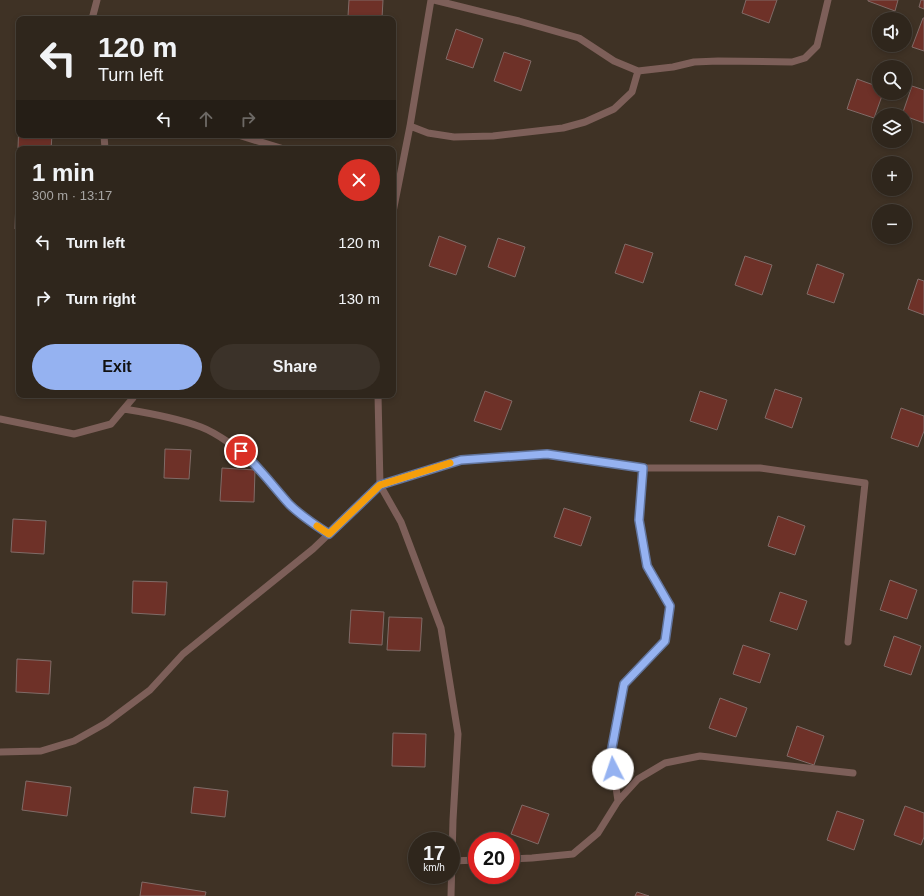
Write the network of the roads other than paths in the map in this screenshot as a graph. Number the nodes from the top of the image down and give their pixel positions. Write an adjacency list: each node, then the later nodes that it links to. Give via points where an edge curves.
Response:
1 (97, 0): 5 (lane)
2 (431, 0): 7 (lane)
3 (434, 0): 6 (lane, via 579,38 614,61)
4 (828, 0): 6 (lane, via 817,46 805,58 792,62 694,62)
5 (93, 16)
6 (638, 71): 7 (lane, via 632,92 614,109 585,122 563,128 493,136 454,137 428,133)
7 (410, 126): 10 (lane)
8 (248, 138): 9 (lane)
9 (274, 146)
10 (396, 178)
11 (133, 398): 13 (lane)
12 (378, 398): 16 (lane)
13 (124, 410): 14 (lane, via 111,424 74,434); 17 (lane, via 153,414 202,427 224,440 256,464 290,505)
14 (0, 419)
15 (643, 468): 16 (lane, via 547,454 476,458 461,460); 18 (lane, via 760,468 865,483); 21 (lane, via 639,520 647,566 670,606 665,641 624,684 611,753)
16 (380, 485): 17 (lane); 22 (lane, via 401,522 441,628 458,734)
17 (329, 534): 19 (lane, via 183,654 150,690 106,723 74,741 41,751)
18 (848, 642)
19 (0, 752)
20 (853, 773): 21 (lane, via 700,756 665,763 638,779)
21 (618, 801): 23 (lane, via 598,833 573,854)
22 (453, 832)
23 (520, 859)
24 (451, 884): 25 (lane)
25 (451, 896)

